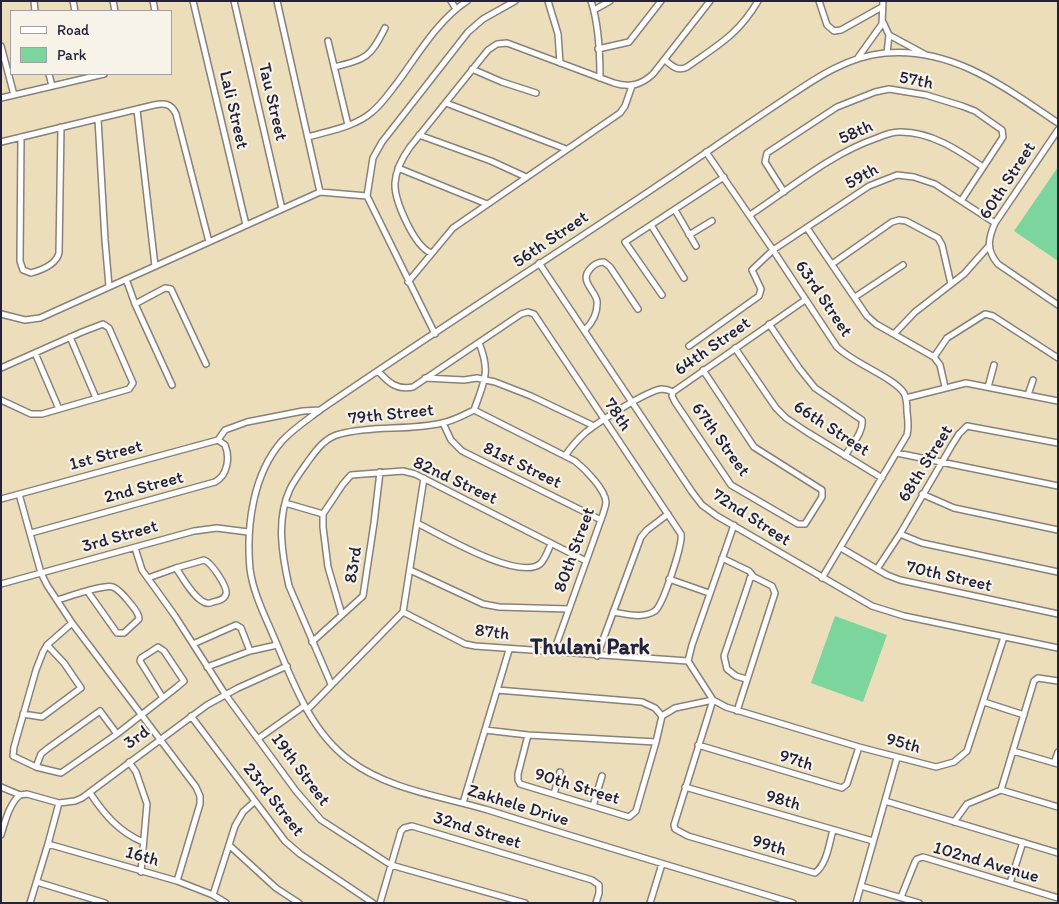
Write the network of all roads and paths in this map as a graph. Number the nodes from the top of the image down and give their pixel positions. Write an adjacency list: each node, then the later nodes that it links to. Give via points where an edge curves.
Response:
1 (193, 1): 67 (street, Lali Street)
2 (234, 1): 62 (street, Tau Street)
3 (277, 1): 49 (street)
4 (451, 1): 17 (street)
5 (467, 1): 17 (street)
6 (498, 1): 16 (street)
7 (515, 1): 16 (street)
8 (548, 1): 29 (street, via 558,34)
9 (591, 1): 18 (street)
10 (610, 1): 18 (street)
11 (661, 1): 24 (street, via 629,42)
12 (710, 1): 28 (street)
13 (758, 1): 28 (street, via 734,33 687,67 677,69)
14 (819, 1): 15 (street, via 827,25 834,31 841,30)
15 (883, 4): 19 (street)
16 (502, 8): 59 (street, via 468,32 377,149)
17 (456, 9): 44 (street, via 377,107)
18 (594, 10): 24 (street)
19 (883, 22): 21 (street); 27 (street)
20 (385, 28): 30 (street, via 375,46 362,59)
21 (889, 35): 25 (street); 26 (street)
22 (328, 41): 30 (street)
23 (1, 46): 38 (street)
24 (598, 49): 34 (street)
25 (888, 53): 26 (street, 56th Street); 27 (street, 56th Street)
26 (927, 56): 43 (street, 56th Street, via 974,70)
27 (857, 59): 52 (street, 56th Street, via 818,77)
28 (665, 60): 36 (street, via 649,78)
29 (560, 63): 31 (street, via 501,43 492,46); 34 (street)
30 (334, 67): 44 (street)
31 (472, 69): 37 (street); 40 (street)
32 (49, 75): 35 (street)
33 (90, 76): 35 (street)
34 (600, 78): 36 (street)
35 (52, 86): 38 (street)
36 (632, 86): 51 (street, via 620,113)
37 (536, 93)
38 (14, 96): 39 (street)
39 (1, 98)
40 (446, 102): 47 (street); 51 (street)
41 (137, 110): 42 (street); 71 (street, via 167,104 174,110); 79 (street)
42 (98, 119): 45 (street); 84 (street)
43 (1058, 122)
44 (348, 124): 49 (street)
45 (61, 127): 48 (street); 48 (street, via 58,258 31,273 23,270 20,261)
46 (1058, 130): 66 (street, 60th Street)
47 (419, 135): 54 (street); 55 (street)
48 (21, 137): 50 (street)
49 (308, 137): 57 (street)
50 (1, 142)
51 (566, 149): 55 (street)
52 (706, 152): 56 (street, 63rd Street); 76 (street, 56th Street)
53 (983, 167): 58 (street, 58th, via 946,143 898,132 847,150); 58 (street, 57th, via 1003,137 1000,128 962,106 926,95 889,89 837,107 766,153 765,162); 60 (street, 57th)
54 (398, 168): 61 (street); 75 (street, via 397,200 412,235)
55 (526, 177): 61 (street)
56 (724, 177): 63 (street); 64 (street, 63rd Street)
57 (320, 192): 59 (street); 62 (street)
58 (784, 192): 64 (street, 58th)
59 (367, 196): 82 (street)
60 (961, 201): 66 (street, 59th); 69 (street, 59th, via 930,182 897,175 869,186)
61 (487, 204): 75 (street, via 453,228)
62 (282, 209): 67 (street)
63 (675, 210): 68 (street); 70 (street)
64 (750, 215): 74 (street, 63rd Street)
65 (712, 221): 70 (street)
66 (995, 223): 73 (street, 60th Street)
67 (246, 225): 71 (street)
68 (651, 225): 80 (street); 85 (street, via 625,242)
69 (807, 228): 74 (street, 59th); 77 (street)
70 (689, 235): 72 (street)
71 (209, 242): 79 (street)
72 (696, 246)
73 (988, 247): 83 (street); 89 (street, 60th Street, via 998,264)
74 (773, 250): 87 (street, 63rd Street); 98 (street, 59th, via 752,270 761,289 758,296)
75 (431, 253): 82 (street)
76 (539, 264): 93 (street, 72nd Street); 94 (street, 56th Street)
77 (832, 264): 83 (street, via 892,222 903,220 938,238); 86 (street)
78 (903, 264): 86 (street)
79 (155, 266): 81 (street)
80 (684, 278)
81 (126, 279): 84 (street); 88 (street)
82 (408, 282): 94 (street)
83 (950, 284): 95 (street)
84 (109, 286): 91 (street, via 35,319 25,320)
85 (662, 295)
86 (855, 298): 95 (street, via 872,321)
87 (805, 300): 92 (street, 64th Street); 117 (street, 63rd Street, via 840,350 893,384)
88 (135, 304): 103 (street, via 165,288 171,289); 111 (street)
89 (1058, 305)
90 (638, 309): 93 (street, via 610,267 604,262 597,263 586,275 597,302 594,319)
91 (1, 313)
92 (769, 324): 99 (street, 64th Street); 131 (street, via 815,388 862,420 863,426)
93 (585, 330): 120 (street, 72nd Street)
94 (435, 334): 107 (street, 56th Street)
95 (894, 334): 101 (street)
96 (70, 338): 100 (street); 116 (street); 116 (street, via 99,325 107,326 132,378 129,389)
97 (479, 343): 108 (street, 78th); 109 (street, via 486,362); 124 (street, 78th, via 522,314 532,313)
98 (689, 346)
99 (735, 348): 106 (street, 64th Street); 131 (street, 66th Street, via 780,412 796,426)
100 (35, 353): 105 (street); 121 (street)
101 (934, 357): 102 (street, via 947,338 985,314); 112 (street, via 940,364)
102 (1058, 358)
103 (206, 364)
104 (994, 365): 113 (street)
105 (1, 368)
106 (703, 370): 114 (street, 64th Street); 114 (street, 67th Street, via 754,447 822,490 822,497 805,524 798,524 731,485 675,402)
107 (378, 371): 108 (street, 78th, via 393,386 401,388 413,387); 122 (street, 56th Street)
108 (425, 378): 109 (street)
109 (485, 380): 123 (street); 126 (street, via 505,385)
110 (1033, 380): 115 (street)
111 (172, 385)
112 (946, 387): 113 (street, via 966,383); 117 (street)
113 (988, 387): 115 (street)
114 (673, 392): 120 (street, 64th Street, via 661,389)
115 (1028, 396): 119 (street)
116 (96, 398): 121 (street)
117 (906, 398): 129 (street, via 908,431)
118 (1, 400): 121 (street, via 36,415)
119 (1058, 402)
120 (632, 403): 124 (street, 64th Street); 145 (street, 72nd Street, via 698,499 717,516)
121 (59, 409)
122 (320, 410): 127 (street, via 247,422 225,430); 147 (street, 56th Street, via 282,442 271,460 256,491)
123 (474, 410): 125 (street, 79th Street); 130 (street, 80th Street)
124 (603, 420): 126 (street, 64th Street); 142 (street, 78th)
125 (443, 423): 140 (street, 79th Street, via 333,436 313,454 295,480); 143 (street, 81st Street, via 451,440 462,451)
126 (594, 426): 130 (street, 64th Street)
127 (218, 440): 137 (street, 1st Street); 148 (street, 2nd Street, via 225,445 228,457 223,476 216,482)
128 (1058, 444): 132 (street, 68th Street, via 967,426)
129 (897, 453): 132 (street); 135 (street)
130 (565, 456): 143 (street, 80th Street, via 586,469 601,492 606,503)
131 (845, 456): 135 (street, 66th Street)
132 (941, 462): 136 (street); 138 (street, 68th Street)
133 (380, 472): 134 (street, 82nd Street, via 402,471); 141 (street, 82nd Street, via 349,476); 172 (street, 83rd, via 365,587 360,599)
134 (424, 478): 144 (street); 150 (street, 82nd Street)
135 (882, 478): 152 (street)
136 (1058, 486)
137 (19, 494): 139 (street, 1st Street); 148 (street)
138 (922, 494): 146 (street, via 954,508); 149 (street, 68th Street)
139 (1, 499)
140 (285, 503): 141 (street); 175 (street, 79th Street, via 281,533 286,577)
141 (323, 514): 172 (street, via 328,567)
142 (668, 514): 163 (street, 78th, via 682,538); 170 (street, via 641,537)
143 (601, 520): 154 (street, 80th Street)
144 (417, 523): 150 (street, via 489,559 512,565 538,565); 157 (street)
145 (734, 525): 153 (street); 162 (street, 72nd Street)
146 (1058, 530)
147 (248, 532): 151 (street, 3rd Street, via 217,528 201,530); 178 (street, 56th Street, via 254,585)
148 (31, 533): 159 (street)
149 (900, 534): 156 (street, 68th Street); 158 (street, via 922,544)
150 (551, 544): 154 (street, 82nd Street)
151 (135, 548): 159 (street, 3rd Street); 161 (street, 19th Street)
152 (840, 548): 156 (street, 70th Street); 162 (street)
153 (722, 558): 160 (street); 166 (street)
154 (586, 561): 168 (street, 80th Street)
155 (176, 568): 155 (street, via 207,560 224,586 224,597 210,604 202,601); 161 (street)
156 (877, 569): 171 (street, 70th Street, via 906,582)
157 (410, 570): 168 (street, via 482,604); 169 (street)
158 (1058, 572)
159 (41, 573): 164 (street, 3rd Street); 167 (street)
160 (754, 577): 187 (street, via 772,586 775,593); 187 (street, via 750,578 724,656 727,669)
161 (148, 578): 176 (street, 19th Street)
162 (822, 578): 174 (street, 72nd Street, via 884,611)
163 (669, 579): 166 (street); 170 (street, 78th, via 655,610 641,615)
164 (1, 584)
165 (88, 592): 165 (street, via 117,633 124,633 139,620 138,613 116,589 104,587); 167 (street)
166 (710, 594): 184 (street)
167 (57, 600): 173 (street)
168 (568, 609): 182 (street, 80th Street)
169 (403, 612): 180 (street, 87th, via 465,644); 189 (street)
170 (613, 612): 183 (street)
171 (1058, 614)
172 (342, 615): 175 (street, 83rd)
173 (72, 623): 177 (street); 198 (street)
174 (1004, 637): 179 (street, 72nd Street); 194 (street, 95th)
175 (312, 642): 189 (street, 79th Street)
176 (193, 644): 181 (street, via 236,625 241,628); 185 (street, 19th Street)
177 (47, 645): 197 (street); 197 (street, via 81,688 42,717)
178 (278, 645): 181 (street); 186 (street, 56th Street)
179 (1058, 648)
180 (509, 650): 182 (street, 87th); 190 (street)
181 (250, 651): 185 (street)
182 (554, 652): 183 (street, 87th)
183 (597, 656): 184 (street, 87th)
184 (688, 661): 193 (street)
185 (207, 666): 191 (street, 19th Street)
186 (287, 666): 191 (street, 3rd); 195 (street, Zakhele Drive)
187 (746, 679): 196 (street)
188 (1058, 681): 201 (street, via 1038,678 1032,686)
189 (331, 684): 195 (street)
190 (497, 690): 200 (street, via 642,702 655,708); 202 (street)
191 (225, 694): 199 (street, 3rd); 205 (street, 19th Street)
192 (163, 698): 192 (street, via 184,680 158,647 140,661); 198 (street)
193 (714, 700): 196 (street, 95th); 200 (street, via 675,708); 208 (street)
194 (984, 702): 201 (street); 212 (street, 95th, via 967,751 954,762 936,767)
195 (306, 708): 205 (street); 227 (street, Zakhele Drive, via 330,743 369,773 390,783)
196 (737, 711): 209 (street, 95th)
197 (23, 714): 215 (street, via 13,756)
198 (142, 716): 203 (street); 206 (street)
199 (192, 716): 206 (street, 3rd); 225 (street, 23rd Street)
200 (662, 716): 207 (street, 90th Street)
201 (1024, 716): 210 (street)
202 (486, 730): 204 (street); 227 (street)
203 (117, 734): 215 (street, via 61,773); 215 (street, via 100,711 47,748)
204 (528, 735): 207 (street); 222 (street, 90th Street, via 518,782)
205 (259, 738): 240 (street, 19th Street, via 321,820)
206 (159, 740): 213 (street, 3rd); 242 (street, via 200,796)
207 (656, 742): 228 (street, 90th Street, via 636,811 626,816)
208 (698, 745): 209 (street, 97th, via 842,788 847,784); 219 (street)
209 (859, 747): 212 (street, 95th)
210 (1013, 751): 214 (street); 220 (street)
211 (1058, 752): 214 (street)
212 (898, 758): 224 (street)
213 (129, 762): 221 (street, 3rd); 234 (street, via 146,800)
214 (1056, 764)
215 (36, 767)
216 (560, 772): 222 (street)
217 (602, 776): 228 (street)
218 (1, 787): 223 (street, 3rd)
219 (685, 787): 231 (street, 98th); 231 (street, 99th, via 674,825 678,831 815,873 823,862)
220 (1000, 790): 229 (street); 230 (street, via 967,804)
221 (90, 793): 226 (street, 3rd, via 75,802); 234 (street, via 119,828)
222 (554, 794): 228 (street, 90th Street)
223 (20, 795): 226 (street, 3rd); 232 (street, via 14,800)
224 (885, 800): 230 (street); 233 (street)
225 (255, 801): 237 (street, via 238,819); 254 (street, 23rd Street, via 292,848)
226 (59, 803): 236 (street)
227 (463, 803): 239 (street, Zakhele Drive)
228 (593, 806)
229 (1058, 807)
230 (954, 822): 235 (street)
231 (833, 830): 233 (street, 98th)
232 (2, 832)
233 (873, 841): 245 (street)
234 (143, 842): 241 (street)
235 (1023, 842): 238 (street); 244 (street)
236 (48, 844): 241 (street, 16th); 243 (street)
237 (229, 845): 246 (street); 253 (street, via 276,888)
238 (1058, 853)
239 (662, 864): 258 (street); 259 (street, Zakhele Drive)
240 (391, 865): 249 (street, 19th Street); 255 (street, 32nd Street); 257 (street, 32nd Street, via 401,831 412,826 592,880 600,888)
241 (141, 872): 242 (street, 16th)
242 (177, 881): 246 (street, 16th)
243 (37, 882): 250 (street); 251 (street)
244 (1010, 883): 247 (street, 102nd Avenue, via 923,858 915,862); 248 (street, 102nd Avenue)
245 (861, 886): 247 (street); 260 (street)
246 (213, 895): 252 (street, 16th)
247 (901, 897): 261 (street)
248 (1058, 898)
249 (513, 901): 256 (street, 19th Street)
250 (30, 903)
251 (105, 903)
252 (226, 903)
253 (299, 903)
254 (374, 903)
255 (380, 903)
256 (525, 903)
257 (596, 903)
258 (650, 903)
259 (793, 903)
260 (856, 903)
261 (919, 903)

